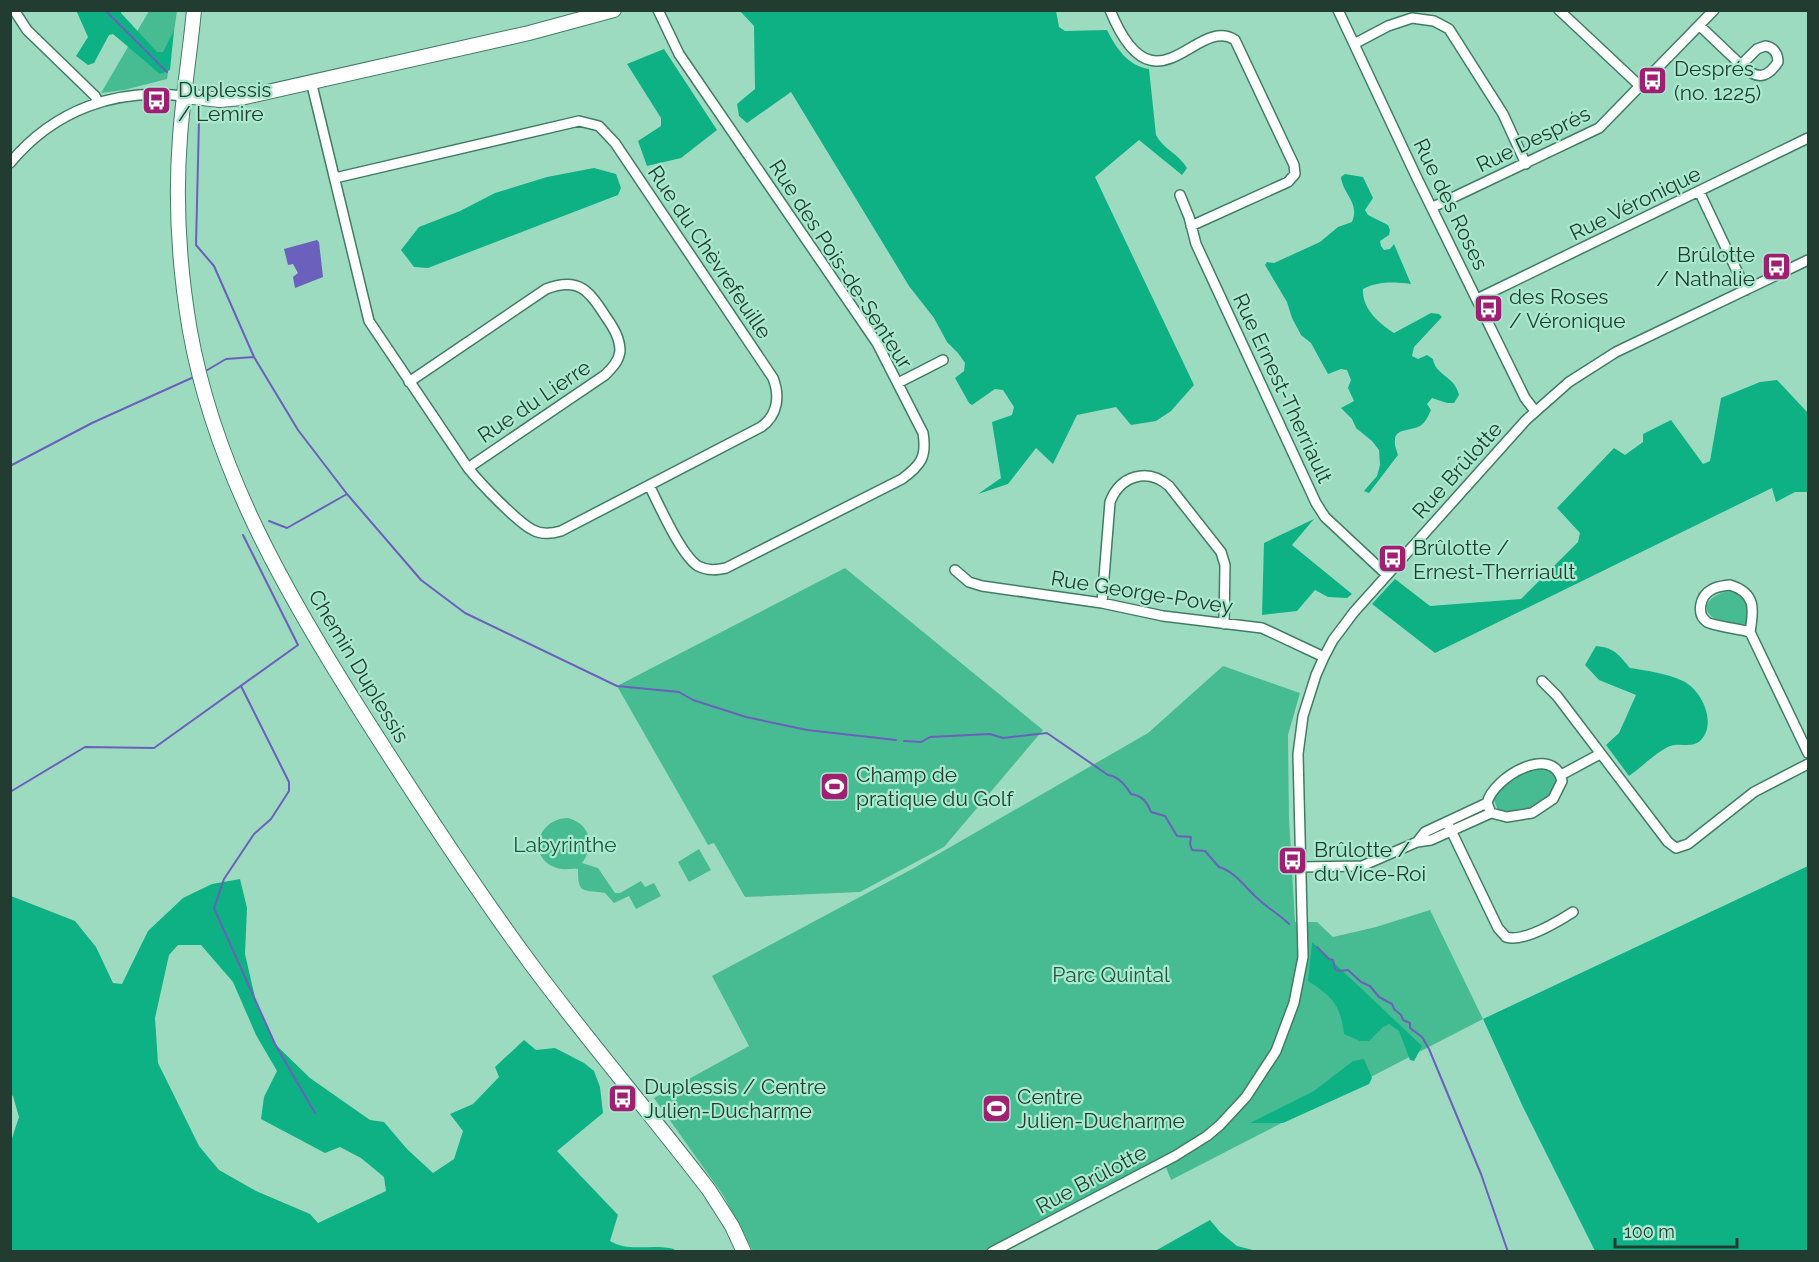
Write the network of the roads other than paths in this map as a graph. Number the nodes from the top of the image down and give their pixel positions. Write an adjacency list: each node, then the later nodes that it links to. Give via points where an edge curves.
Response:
1 (14, 10): 15 (street, via 27,30)
2 (194, 10): 14 (street, Chemin Duplessis)
3 (614, 10): 12 (street, via 529,33)
4 (658, 10): 29 (street, Rue des Pois-de-Senteur, via 679,54 877,343)
5 (1110, 10): 23 (street, via 1128,45 1150,60 1170,59 1220,35 1235,40 1294,165 1288,182)
6 (1338, 10): 10 (street, Rue des Roses)
7 (1559, 10): 13 (street)
8 (1710, 12): 9 (street, Rue Després)
9 (1700, 26): 11 (street); 13 (street, Rue Després)
10 (1354, 44): 18 (street, via 1412,18 1442,24 1455,37 1497,105); 22 (street, Rue des Roses)
11 (1741, 65)
12 (311, 81): 14 (street, via 230,100); 19 (street)
13 (1641, 87): 18 (street, Rue Després, via 1599,128)
14 (184, 96): 15 (street, via 148,94); 49 (street, Chemin Duplessis, via 178,206 190,328 218,437 263,543 326,657 499,920 709,1190)
15 (98, 102): 17 (street, via 49,128)
16 (1809, 138): 20 (street, Rue Véronique)
17 (10, 163)
18 (1526, 164): 22 (street, Rue Després)
19 (335, 178): 28 (street, via 366,313); 32 (street, Rue du Chèvrefeuille, via 579,121 598,126 607,134 752,344 773,378 777,393 775,410 766,423)
20 (1699, 191): 25 (street); 26 (street, Rue Véronique)
21 (1180, 195): 23 (street, Rue Ernest-Therriault)
22 (1433, 207): 26 (street, Rue des Roses)
23 (1191, 226): 34 (street, Rue Ernest-Therriault, via 1316,503 1325,517)
24 (1809, 260): 25 (street, Rue Brûlotte)
25 (1746, 290): 30 (street, Rue Brûlotte, via 1616,352 1583,372)
26 (1477, 299): 30 (street, Rue des Roses)
27 (942, 360): 29 (street)
28 (409, 382): 31 (street); 31 (street, Rue du Lierre, via 546,289 567,284 590,293 619,341 618,359 613,367)
29 (898, 382): 32 (street, Rue des Pois-de-Senteur, via 923,433 925,444 917,468 726,568 704,569 688,558)
30 (1535, 411): 34 (street, Rue Brûlotte)
31 (468, 468): 32 (street, Rue du Chèvrefeuille, via 526,526 543,533 561,531)
32 (648, 485)
33 (955, 570): 35 (street, Rue George-Povey, via 969,582 982,586)
34 (1387, 575): 38 (street, Rue Brûlotte, via 1344,626)
35 (1102, 603): 36 (street, Rue George-Povey); 36 (street, via 1110,502 1118,488 1131,478 1152,476 1169,486 1221,552 1225,565)
36 (1224, 624): 38 (street, Rue George-Povey, via 1268,630)
37 (1750, 632): 37 (street, via 1753,606 1740,588 1730,585 1705,594 1700,611 1706,622); 40 (street)
38 (1324, 657): 47 (street, Rue Brûlotte, via 1300,733)
39 (1542, 681): 41 (street)
40 (1809, 753)
41 (1600, 754): 42 (street, via 1676,848 1688,844 1754,792); 43 (street)
42 (1809, 764)
43 (1561, 775): 44 (street, via 1551,766 1538,764 1516,771 1497,784); 45 (street, via 1563,781 1553,799 1539,810 1518,817)
44 (1487, 803): 45 (street); 46 (street)
45 (1491, 813): 46 (street)
46 (1449, 826): 47 (street, via 1425,832 1417,842 1362,866); 48 (street, via 1498,928 1506,937 1518,939)
47 (1301, 867): 50 (street, Rue Brûlotte, via 1303,957 1296,996 1276,1051 1246,1097 1220,1125 1190,1147)
48 (1573, 912)
49 (744, 1251)
50 (992, 1251)

